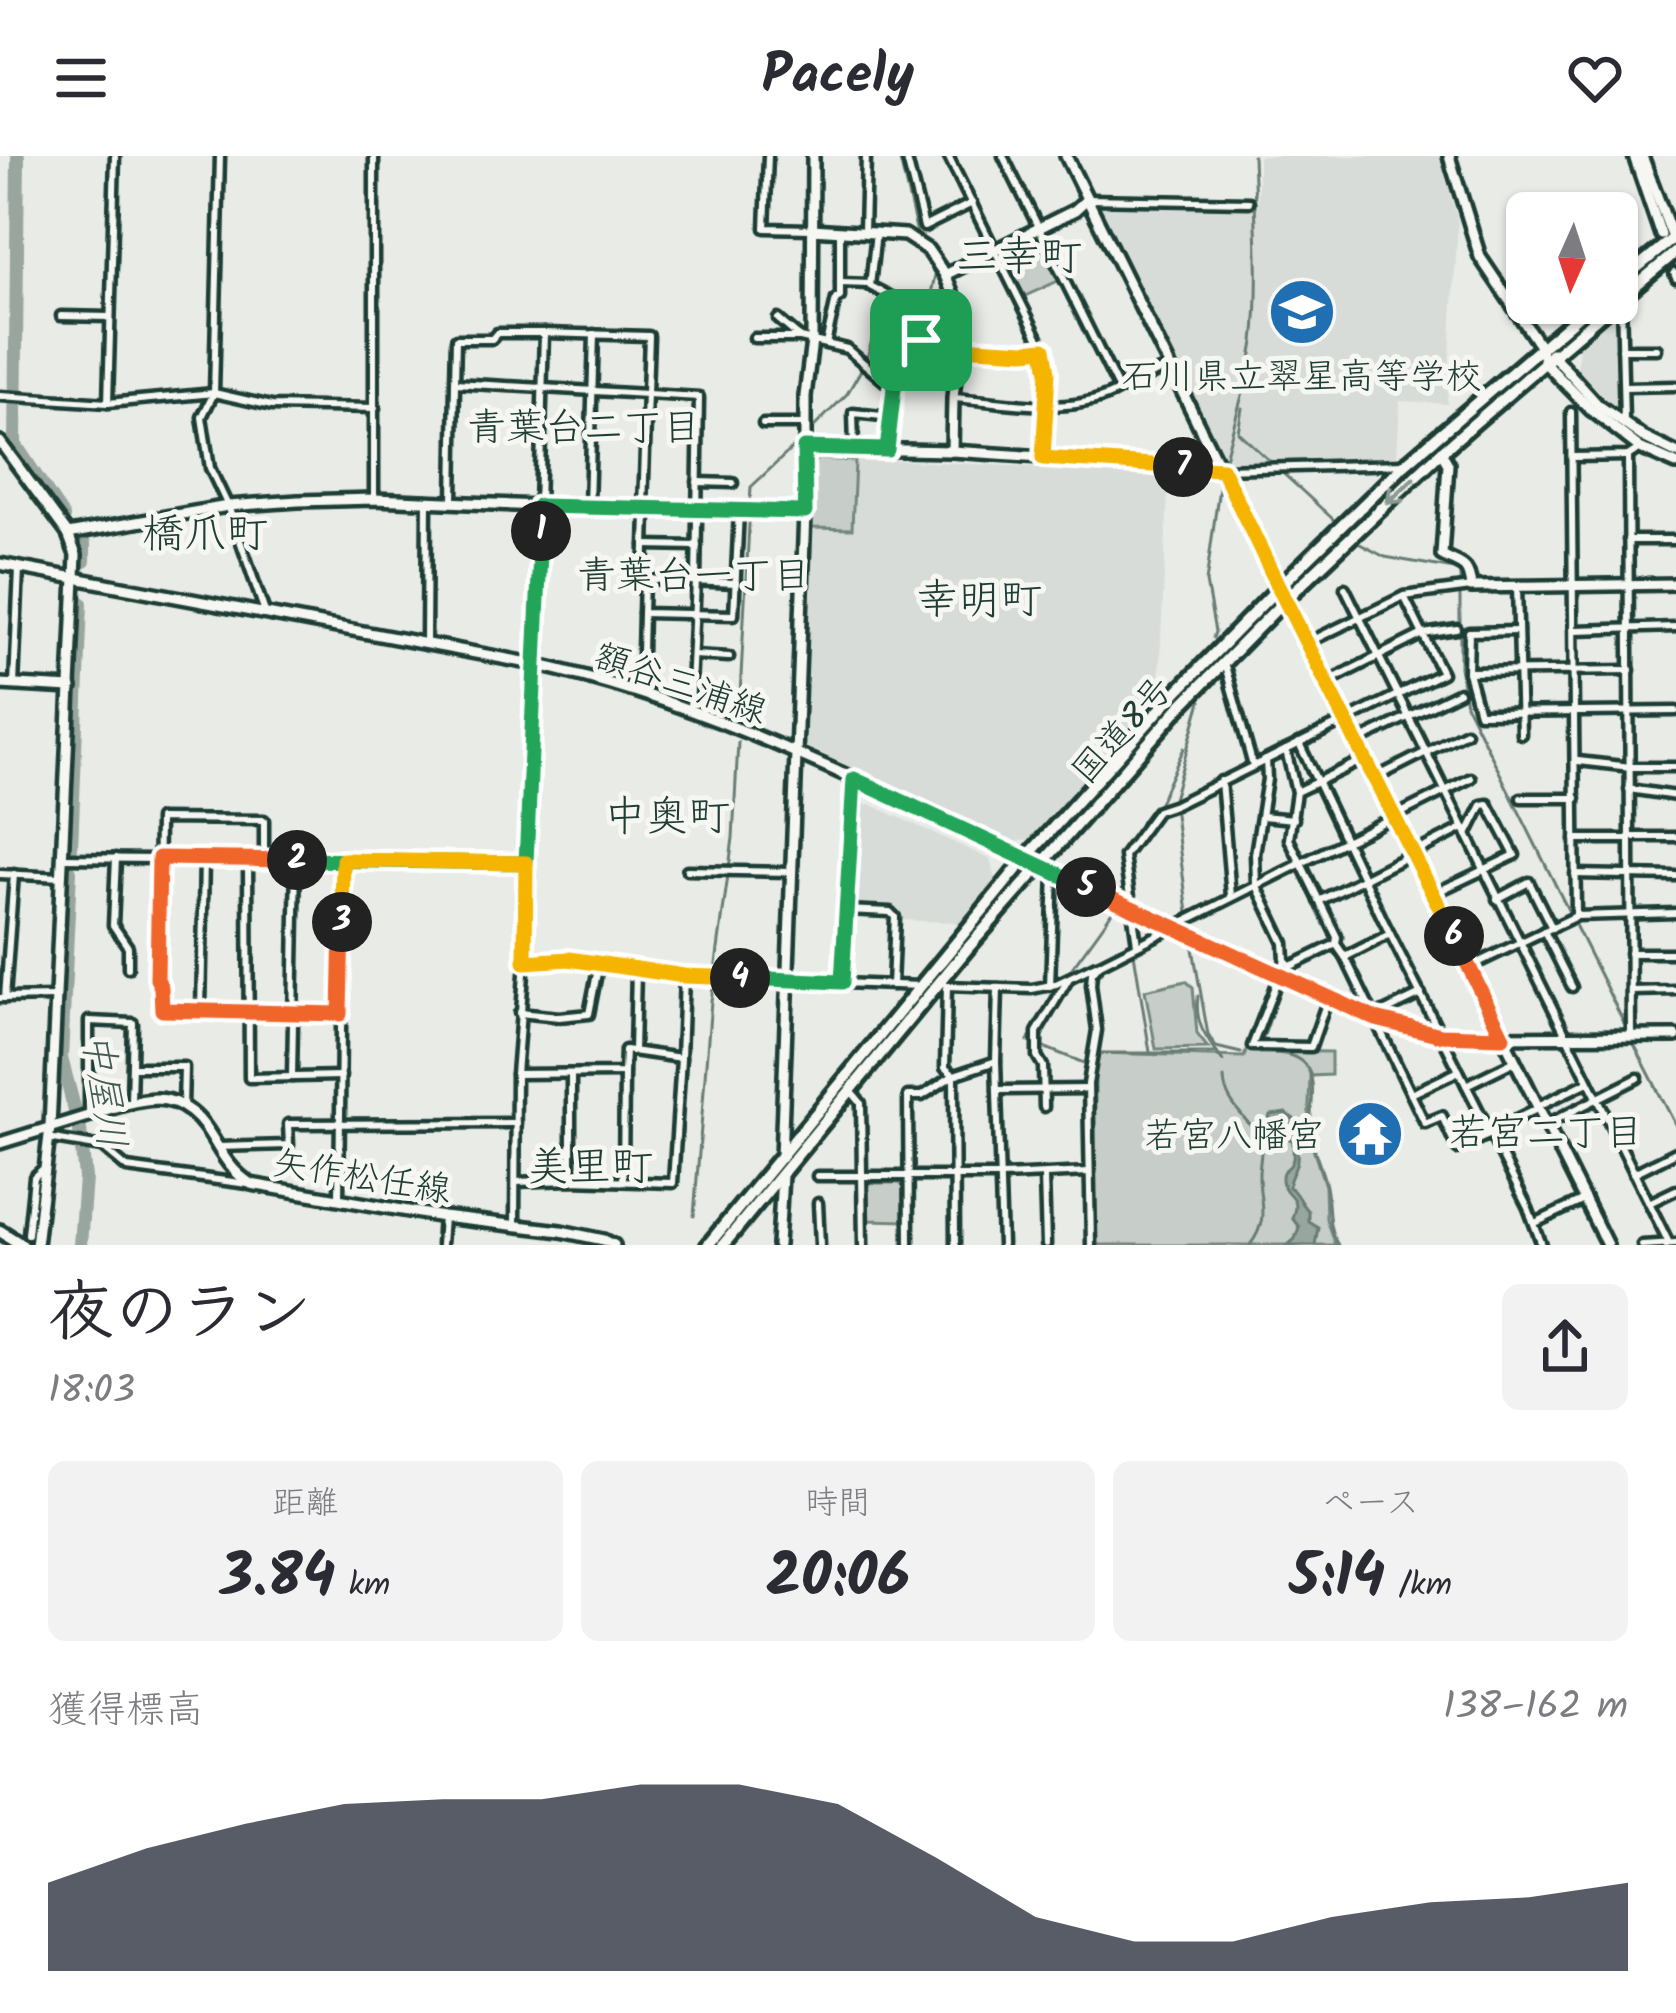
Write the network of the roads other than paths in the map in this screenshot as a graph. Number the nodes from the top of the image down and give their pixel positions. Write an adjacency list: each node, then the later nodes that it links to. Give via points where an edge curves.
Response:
1 (115, 156): 28 (street)
2 (220, 156): 53 (street)
3 (374, 156): 59 (street)
4 (768, 156): 17 (street, via 765,228)
5 (813, 156): 17 (street)
6 (866, 156): 19 (street)
7 (906, 156): 15 (street, via 924,227)
8 (948, 156): 15 (street)
9 (1003, 156): 16 (street)
10 (1066, 156): 13 (street)
11 (1449, 156): 40 (street, via 1480,257)
12 (1638, 156): 20 (street)
13 (1087, 199): 14 (street); 16 (street); 45 (street)
14 (1249, 202)
15 (972, 203): 21 (street)
16 (1039, 226): 21 (street); 51 (street)
17 (812, 229): 18 (street); 36 (street)
18 (840, 230): 19 (street); 25 (street)
19 (870, 231): 23 (street, via 921,244); 26 (street)
20 (1672, 240): 22 (highway); 24 (highway, 国道8号)
21 (995, 248): 23 (street); 41 (street)
22 (1638, 267)
23 (945, 275): 39 (street)
24 (1638, 277)
25 (840, 283): 26 (street); 38 (street)
26 (870, 284): 37 (street, via 913,304)
27 (61, 316): 28 (street)
28 (110, 317): 57 (street)
29 (778, 319): 36 (street)
30 (1567, 324): 40 (highway, 国道8号)
31 (1589, 324): 44 (highway, 国道8号)
32 (1619, 324): 42 (street)
33 (544, 333): 34 (street); 46 (street, via 455,339); 50 (street)
34 (594, 334): 52 (street); 54 (street, via 649,336)
35 (754, 338): 36 (street)
36 (806, 340): 38 (street); 64 (street)
37 (921, 340): 39 (street); 49 (street)
38 (826, 344): 49 (street, via 847,350)
39 (960, 345): 41 (street); 56 (street)
40 (1540, 346): 44 (street); 75 (highway, 国道8号)
41 (1044, 349): 58 (street)
42 (1622, 349): 43 (street); 48 (street)
43 (1657, 349)
44 (1549, 359): 63 (street); 66 (street, via 1591,410); 70 (highway, 国道8号)
45 (1171, 366): 51 (street); 77 (street)
46 (455, 383): 50 (street); 82 (street)
47 (1676, 386): 48 (street)
48 (1624, 387): 63 (street)
49 (894, 388): 61 (street)
50 (542, 390): 52 (street); 84 (street)
51 (1119, 390): 58 (street, via 1082,405)
52 (593, 393): 54 (street); 85 (street)
53 (214, 394): 57 (street); 59 (street, via 272,406); 83 (street, via 203,430)
54 (647, 396): 78 (street, via 699,397); 86 (street)
55 (4, 397): 57 (street)
56 (953, 398): 58 (street); 69 (street)
57 (108, 403)
58 (1046, 404): 74 (street)
59 (375, 408): 80 (street)
60 (1571, 412): 73 (street)
61 (892, 417): 67 (street, via 853,409); 68 (street)
62 (763, 424): 64 (street)
63 (1624, 425): 71 (street)
64 (804, 437): 67 (street); 89 (street)
65 (0, 442): 90 (street)
66 (1640, 448): 72 (street); 76 (street)
67 (854, 449): 68 (street)
68 (887, 450): 69 (street)
69 (952, 451): 74 (street)
70 (1441, 452): 106 (street, via 1448,464 1442,555 1462,562); 109 (highway, 国道8号, one-way to 109)
71 (1676, 453)
72 (1628, 456): 73 (street); 91 (street)
73 (1573, 457): 104 (street)
74 (1043, 458): 77 (street)
75 (1405, 464): 77 (street); 105 (highway, 国道8号)
76 (1676, 464)
77 (1222, 469): 105 (street)
78 (697, 482): 79 (street); 87 (street)
79 (733, 483)
80 (374, 499): 81 (street); 83 (street)
81 (427, 500): 82 (street); 120 (street)
82 (453, 501): 84 (street)
83 (228, 506): 90 (street); 110 (street)
84 (538, 506): 85 (street); 126 (street)
85 (590, 506): 86 (street)
86 (643, 507): 87 (street); 93 (street)
87 (696, 508): 88 (street); 94 (street)
88 (745, 509): 89 (street); 100 (street)
89 (805, 512): 150 (street)
90 (68, 534): 97 (street)
91 (1628, 540): 92 (street); 101 (street)
92 (1676, 540)
93 (645, 545): 94 (street); 98 (street)
94 (697, 546): 99 (street)
95 (0, 564): 96 (street, 額谷三浦線)
96 (19, 568): 97 (street, 額谷三浦線); 133 (street)
97 (74, 579): 110 (street, 額谷三浦線); 134 (street)
98 (644, 579): 99 (street); 111 (street)
99 (696, 581): 100 (street); 112 (street)
100 (736, 583): 112 (street, via 734,615)
101 (1629, 584): 102 (street); 104 (street); 117 (street)
102 (1676, 584)
103 (1517, 586): 104 (street); 106 (street); 118 (street)
104 (1575, 586): 116 (street)
105 (1279, 587): 109 (street); 186 (highway, 国道8号)
106 (1465, 587): 108 (street)
107 (1345, 588): 113 (street)
108 (1404, 596): 113 (street); 119 (street)
109 (1285, 600): 121 (street); 125 (highway, 国道8号)
110 (265, 613): 120 (street, 額谷三浦線)
111 (643, 614): 112 (street); 135 (street)
112 (695, 614): 122 (street)
113 (1358, 617): 121 (street); 124 (street)
114 (1676, 627): 117 (street)
115 (1457, 629): 119 (street)
116 (1575, 630): 117 (street); 128 (street)
117 (1629, 630): 129 (street)
118 (1518, 631): 127 (street); 130 (street, via 1469,632)
119 (1423, 634): 124 (street); 137 (street, via 1442,673)
120 (426, 643): 126 (street, 額谷三浦線)
121 (1307, 643): 131 (street)
122 (693, 655): 123 (street); 138 (street)
123 (729, 657)
124 (1377, 658): 131 (street); 137 (street)
125 (1224, 662): 155 (street); 189 (highway, 国道8号)
126 (534, 664): 135 (street, 額谷三浦線); 188 (street)
127 (1520, 670): 128 (street); 130 (street); 141 (street)
128 (1576, 670): 129 (street); 142 (street)
129 (1630, 670): 139 (street)
130 (1468, 672): 141 (street, via 1479,712)
131 (1327, 682): 144 (street)
132 (0, 684): 133 (street)
133 (14, 685): 134 (street)
134 (71, 688): 178 (street)
135 (641, 692): 138 (street, 額谷三浦線)
136 (1460, 692): 143 (street)
137 (1396, 695): 143 (street); 144 (street)
138 (690, 708): 150 (street, 額谷三浦線)
139 (1631, 711): 140 (street); 142 (street); 156 (street)
140 (1676, 711)
141 (1520, 712): 142 (street); 146 (street)
142 (1576, 712): 154 (street)
143 (1406, 717): 147 (street); 151 (street)
144 (1345, 720): 147 (street); 148 (street)
145 (1466, 732): 151 (street)
146 (1521, 734)
147 (1356, 742): 152 (street)
148 (1299, 743): 149 (street); 162 (street)
149 (1286, 750): 153 (street); 164 (street)
150 (795, 752): 160 (street, 額谷三浦線); 192 (street)
151 (1425, 753): 158 (street); 165 (street)
152 (1365, 759): 158 (street); 162 (street)
153 (1266, 760): 155 (street); 169 (street)
154 (1576, 761): 156 (street); 168 (street)
155 (1253, 766): 161 (street)
156 (1631, 767): 157 (street); 163 (street)
157 (1676, 767)
158 (1375, 778): 170 (street)
159 (1472, 778): 165 (street)
160 (854, 779): 186 (street, 額谷三浦線); 207 (street)
161 (1221, 782): 203 (street); 206 (street, via 1157,811 1124,856)
162 (1317, 782): 164 (street); 176 (street)
163 (1629, 789): 166 (street); 175 (street)
164 (1297, 792): 171 (street)
165 (1444, 792): 170 (street); 172 (street)
166 (1676, 796)
167 (1521, 798): 168 (street)
168 (1576, 798): 174 (street)
169 (1261, 816): 171 (street); 201 (street)
170 (1394, 816): 176 (street); 177 (street)
171 (1294, 819): 187 (street, via 1289,839)
172 (1464, 832): 177 (street); 191 (street); 191 (street, via 1488,804 1515,855)
173 (1676, 837): 175 (street)
174 (1575, 838): 175 (street); 196 (street)
175 (1629, 838): 197 (street)
176 (1346, 839): 187 (street); 200 (street)
177 (1412, 853): 200 (street); 202 (street)
178 (63, 858): 179 (street); 198 (street)
179 (116, 858): 180 (street); 225 (street, via 113,925 128,947)
180 (159, 858): 181 (street); 183 (street, via 159,819 264,820); 244 (street, via 162,1010)
181 (204, 859): 182 (street); 244 (street)
182 (248, 860): 183 (street); 245 (street)
183 (264, 860): 184 (street)
184 (296, 860): 185 (street); 246 (street)
185 (343, 860): 188 (street); 248 (street)
186 (1025, 860): 189 (street, 額谷三浦線); 234 (highway, 国道8号)
187 (1300, 862): 201 (street); 205 (street)
188 (526, 863): 221 (street)
189 (1039, 865): 193 (street, 額谷三浦線); 232 (highway, 国道8号)
190 (686, 870): 192 (street)
191 (1484, 870): 202 (street); 204 (street)
192 (793, 872): 230 (street)
193 (1054, 872): 206 (street, 額谷三浦線); 235 (street)
194 (0, 874): 195 (street)
195 (14, 874): 198 (street); 242 (street)
196 (1575, 874): 197 (street); 210 (street)
197 (1629, 876): 199 (street); 209 (street)
198 (62, 877): 243 (street)
199 (1676, 877)
200 (1365, 878): 205 (street); 213 (street)
201 (1256, 884): 203 (street); 220 (street)
202 (1432, 894): 224 (street)
203 (1231, 896): 211 (street)
204 (1497, 899): 212 (street, via 1529,883); 216 (street)
205 (1319, 901): 215 (street)
206 (1131, 908): 211 (street, 額谷三浦線); 214 (street)
207 (846, 910): 231 (street); 233 (street, via 895,917)
208 (1676, 913): 209 (street)
209 (1629, 915): 210 (street); 217 (street)
210 (1576, 916): 212 (street)
211 (1173, 925): 214 (street); 227 (street, 額谷三浦線)
212 (1548, 930): 216 (street); 236 (street)
213 (1390, 934): 219 (street); 240 (street)
214 (1137, 944): 223 (street)
215 (1336, 944): 219 (street); 220 (street, via 1292,966)
216 (1519, 944): 224 (street); 251 (street)
217 (1630, 953): 218 (street); 239 (street)
218 (1676, 953)
219 (1345, 957): 249 (street)
220 (1285, 960): 227 (street)
221 (525, 962): 222 (street); 247 (street)
222 (599, 963): 226 (street); 247 (street, via 589,1014)
223 (1100, 964): 229 (street); 270 (street, via 1092,973 1097,1030)
224 (1469, 967): 254 (street)
225 (128, 968)
226 (636, 969): 228 (street); 255 (street)
227 (1280, 974): 241 (street, 額谷三浦線); 241 (street, via 1252,1046 1311,1047)
228 (684, 976): 230 (street); 256 (street)
229 (1070, 976): 235 (street); 271 (street, via 1037,1032)
230 (789, 980): 231 (street); 289 (street)
231 (842, 982): 233 (street)
232 (944, 983): 237 (street); 265 (street, via 945,1068); 272 (highway, 国道8号)
233 (892, 985): 234 (street)
234 (921, 986): 289 (highway, 国道8号)
235 (1050, 986): 237 (street)
236 (1572, 987)
237 (998, 988): 257 (street)
238 (1676, 990): 239 (street)
239 (1630, 991): 252 (street)
240 (1421, 994): 249 (street); 250 (street)
241 (1328, 996): 249 (street, 額谷三浦線)
242 (3, 998): 243 (street)
243 (56, 998): 284 (street)
244 (201, 1011): 245 (street)
245 (249, 1013): 246 (street); 266 (street, via 249,1078)
246 (293, 1013): 248 (street); 266 (street)
247 (519, 1013): 262 (street)
248 (340, 1014): 264 (street)
249 (1373, 1017): 250 (street, 額谷三浦線); 274 (street)
250 (1441, 1035): 254 (street, 額谷三浦線); 260 (street)
251 (1565, 1035): 252 (street, 額谷三浦線); 254 (street, 額谷三浦線); 268 (street)
252 (1631, 1035): 253 (street, 額谷三浦線)
253 (1676, 1036)
254 (1503, 1037): 258 (street)
255 (634, 1051): 256 (street); 261 (street, via 625,1050)
256 (681, 1058): 301 (street, via 674,1183)
257 (996, 1061): 265 (street); 273 (street)
258 (1515, 1061): 269 (street); 279 (street)
259 (132, 1066): 276 (street); 278 (street, via 184,1067); 280 (street, via 133,1024 89,1021)
260 (1459, 1071): 269 (street); 274 (street)
261 (624, 1072): 263 (street); 301 (street)
262 (516, 1074): 263 (street); 282 (street)
263 (571, 1074): 300 (street)
264 (340, 1076): 266 (street); 281 (street)
265 (954, 1076): 297 (street, via 908,1096); 298 (street)
266 (292, 1077)
267 (1638, 1078): 275 (street)
268 (1588, 1082): 275 (street); 279 (street)
269 (1466, 1085): 285 (street)
270 (1088, 1088): 271 (street); 291 (street)
271 (1043, 1089): 273 (street); 277 (street)
272 (851, 1090): 293 (highway, 国道8号); 296 (street, via 861,1103)
273 (997, 1090): 299 (street)
274 (1411, 1094): 285 (street, via 1425,1123 1442,1115 1457,1149)
275 (1597, 1098): 283 (street); 292 (street)
276 (131, 1102): 278 (street); 280 (street)
277 (1044, 1106)
278 (182, 1107): 287 (street, 矢作松任線)
279 (1538, 1107): 283 (street); 285 (street)
280 (82, 1117): 284 (street)
281 (340, 1123): 282 (street); 287 (street, via 288,1124 289,1145); 306 (street)
282 (516, 1123): 302 (street)
283 (1547, 1124): 305 (street)
284 (49, 1133): 286 (street); 290 (street); 303 (street, via 102,1148 127,1168)
285 (1490, 1133): 311 (street)
286 (0, 1140)
287 (216, 1147): 303 (street, 矢作松任線)
288 (1676, 1152): 292 (street)
289 (782, 1157): 293 (street); 318 (highway, 国道8号)
290 (45, 1167): 313 (street, via 34,1177); 315 (street)
291 (1089, 1172): 294 (street); 327 (street)
292 (1634, 1173): 308 (street)
293 (782, 1175): 319 (highway, 国道8号); 320 (street)
294 (1044, 1175): 299 (street); 326 (street)
295 (817, 1176): 296 (street)
296 (862, 1176): 297 (street); 322 (street)
297 (909, 1176): 298 (street); 323 (street)
298 (955, 1176): 299 (street); 324 (street)
299 (1001, 1176): 325 (street)
300 (571, 1180): 301 (street); 302 (street)
301 (622, 1181)
302 (515, 1182): 310 (street)
303 (251, 1184): 306 (street, 矢作松任線)
304 (1676, 1190): 308 (street)
305 (1586, 1199): 311 (street); 329 (street)
306 (339, 1200): 309 (street, 矢作松任線)
307 (818, 1203): 321 (street)
308 (1649, 1203): 331 (street)
309 (443, 1216): 310 (street, 矢作松任線); 316 (street)
310 (515, 1224): 317 (street, 矢作松任線)
311 (1534, 1224): 328 (street)
312 (0, 1231): 313 (highway)
313 (25, 1240)
314 (1676, 1244): 331 (street)
315 (36, 1245)
316 (441, 1245)
317 (614, 1245)
318 (708, 1245)
319 (723, 1245)
320 (778, 1245)
321 (820, 1245)
322 (863, 1245)
323 (909, 1245)
324 (955, 1245)
325 (1001, 1245)
326 (1046, 1245)
327 (1091, 1245)
328 (1542, 1245)
329 (1607, 1245)
330 (1642, 1245): 331 (street)
331 (1666, 1245)

